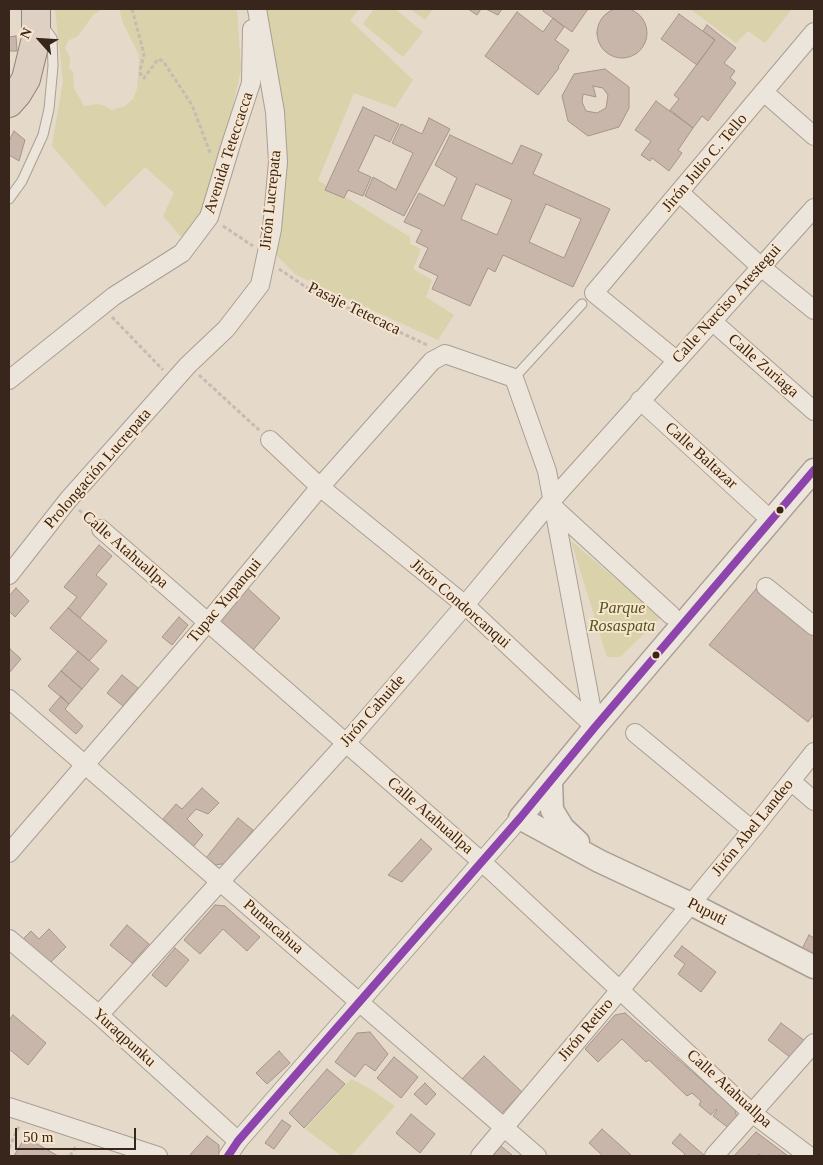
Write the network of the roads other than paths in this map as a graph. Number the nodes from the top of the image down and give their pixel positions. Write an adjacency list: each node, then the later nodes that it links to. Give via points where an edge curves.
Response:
1 (253, 9): 18 (street, Avenida Teteccacca, via 251,83 209,217 182,254 114,296)
2 (257, 9): 16 (street, Jirón Lucrepata, via 275,112 278,162 272,229 260,285 226,329)
3 (36, 13): 6 (highway, via 36,38 26,79); 9 (lane, via 52,38 49,109 43,135 22,182)
4 (814, 32): 5 (street, Jirón Julio C. Tello)
5 (764, 92): 7 (street); 8 (street, Jirón Julio C. Tello)
6 (9, 102)
7 (814, 136)
8 (680, 193): 11 (street); 12 (street, Jirón Julio C. Tello)
9 (9, 199)
10 (814, 208): 11 (street, Calle Narciso Arestegui)
11 (761, 266): 13 (street); 14 (street, Calle Narciso Arestegui)
12 (588, 298): 15 (street); 17 (lane)
13 (814, 310)
14 (712, 321): 15 (street, Calle Narciso Arestegui); 20 (street, Calle Zuriaga)
15 (676, 360): 19 (street, Calle Narciso Arestegui)
16 (188, 365): 27 (street, Prolongación Lucrepata, via 68,500)
17 (514, 378): 23 (street, Tupac Yupanqui, via 445,354 432,361); 24 (street, via 547,471)
18 (9, 380)
19 (640, 400): 24 (street, Jirón Cahuide); 25 (street, Calle Baltazar)
20 (814, 411)
21 (270, 440): 23 (street, Jirón Condorcanqui)
22 (814, 470): 34 (street)
23 (320, 487): 29 (street, Jirón Condorcanqui); 31 (street, Tupac Yupanqui)
24 (553, 504): 29 (street, Jirón Cahuide); 30 (street); 34 (street)
25 (762, 512)
26 (101, 529): 31 (street, Calle Atahuallpa)
27 (9, 575)
28 (766, 587): 32 (street)
29 (466, 605): 34 (street, Jirón Condorcanqui); 36 (street, Jirón Cahuide)
30 (671, 615)
31 (208, 622): 36 (street, Calle Atahuallpa); 38 (street, Tupac Yupanqui)
32 (814, 626)
33 (9, 699): 38 (street, Pumacahua)
34 (595, 727): 39 (street)
35 (635, 733): 43 (street)
36 (346, 743): 45 (street, Calle Atahuallpa); 47 (street, Jirón Cahuide)
37 (814, 752): 40 (street, Jirón Abel Landeo)
38 (84, 764): 44 (street, Tupac Yupanqui); 47 (street, Pumacahua)
39 (551, 781): 42 (street); 46 (street, Puputi, via 552,810 556,818)
40 (791, 781): 41 (street); 43 (street, Jirón Abel Landeo)
41 (814, 801)
42 (520, 818): 45 (street); 46 (street, Puputi)
43 (752, 830): 48 (street, Jirón Abel Landeo)
44 (9, 853)
45 (481, 861): 51 (street, Calle Atahuallpa); 52 (street)
46 (599, 861): 48 (street, Puputi)
47 (220, 882): 52 (street, Pumacahua); 53 (street, Jirón Cahuide)
48 (691, 904): 50 (street, Puputi); 51 (street, Jirón Retiro)
49 (9, 938): 53 (street, Yuraqpunku)
50 (814, 967)
51 (620, 990): 56 (street, Calle Atahuallpa); 57 (street, Jirón Retiro)
52 (359, 1002): 57 (street, Pumacahua); 58 (street)
53 (99, 1016): 58 (street, Yuraqpunku)
54 (814, 1043): 56 (street)
55 (17, 1110): 59 (street)
56 (752, 1113): 63 (street); 64 (street, Calle Atahuallpa)
57 (504, 1128): 61 (street, Jirón Retiro); 62 (street, Pumacahua)
58 (238, 1140): 60 (street)
59 (158, 1156)
60 (228, 1156)
61 (480, 1156)
62 (537, 1156)
63 (714, 1156)
64 (809, 1156)

